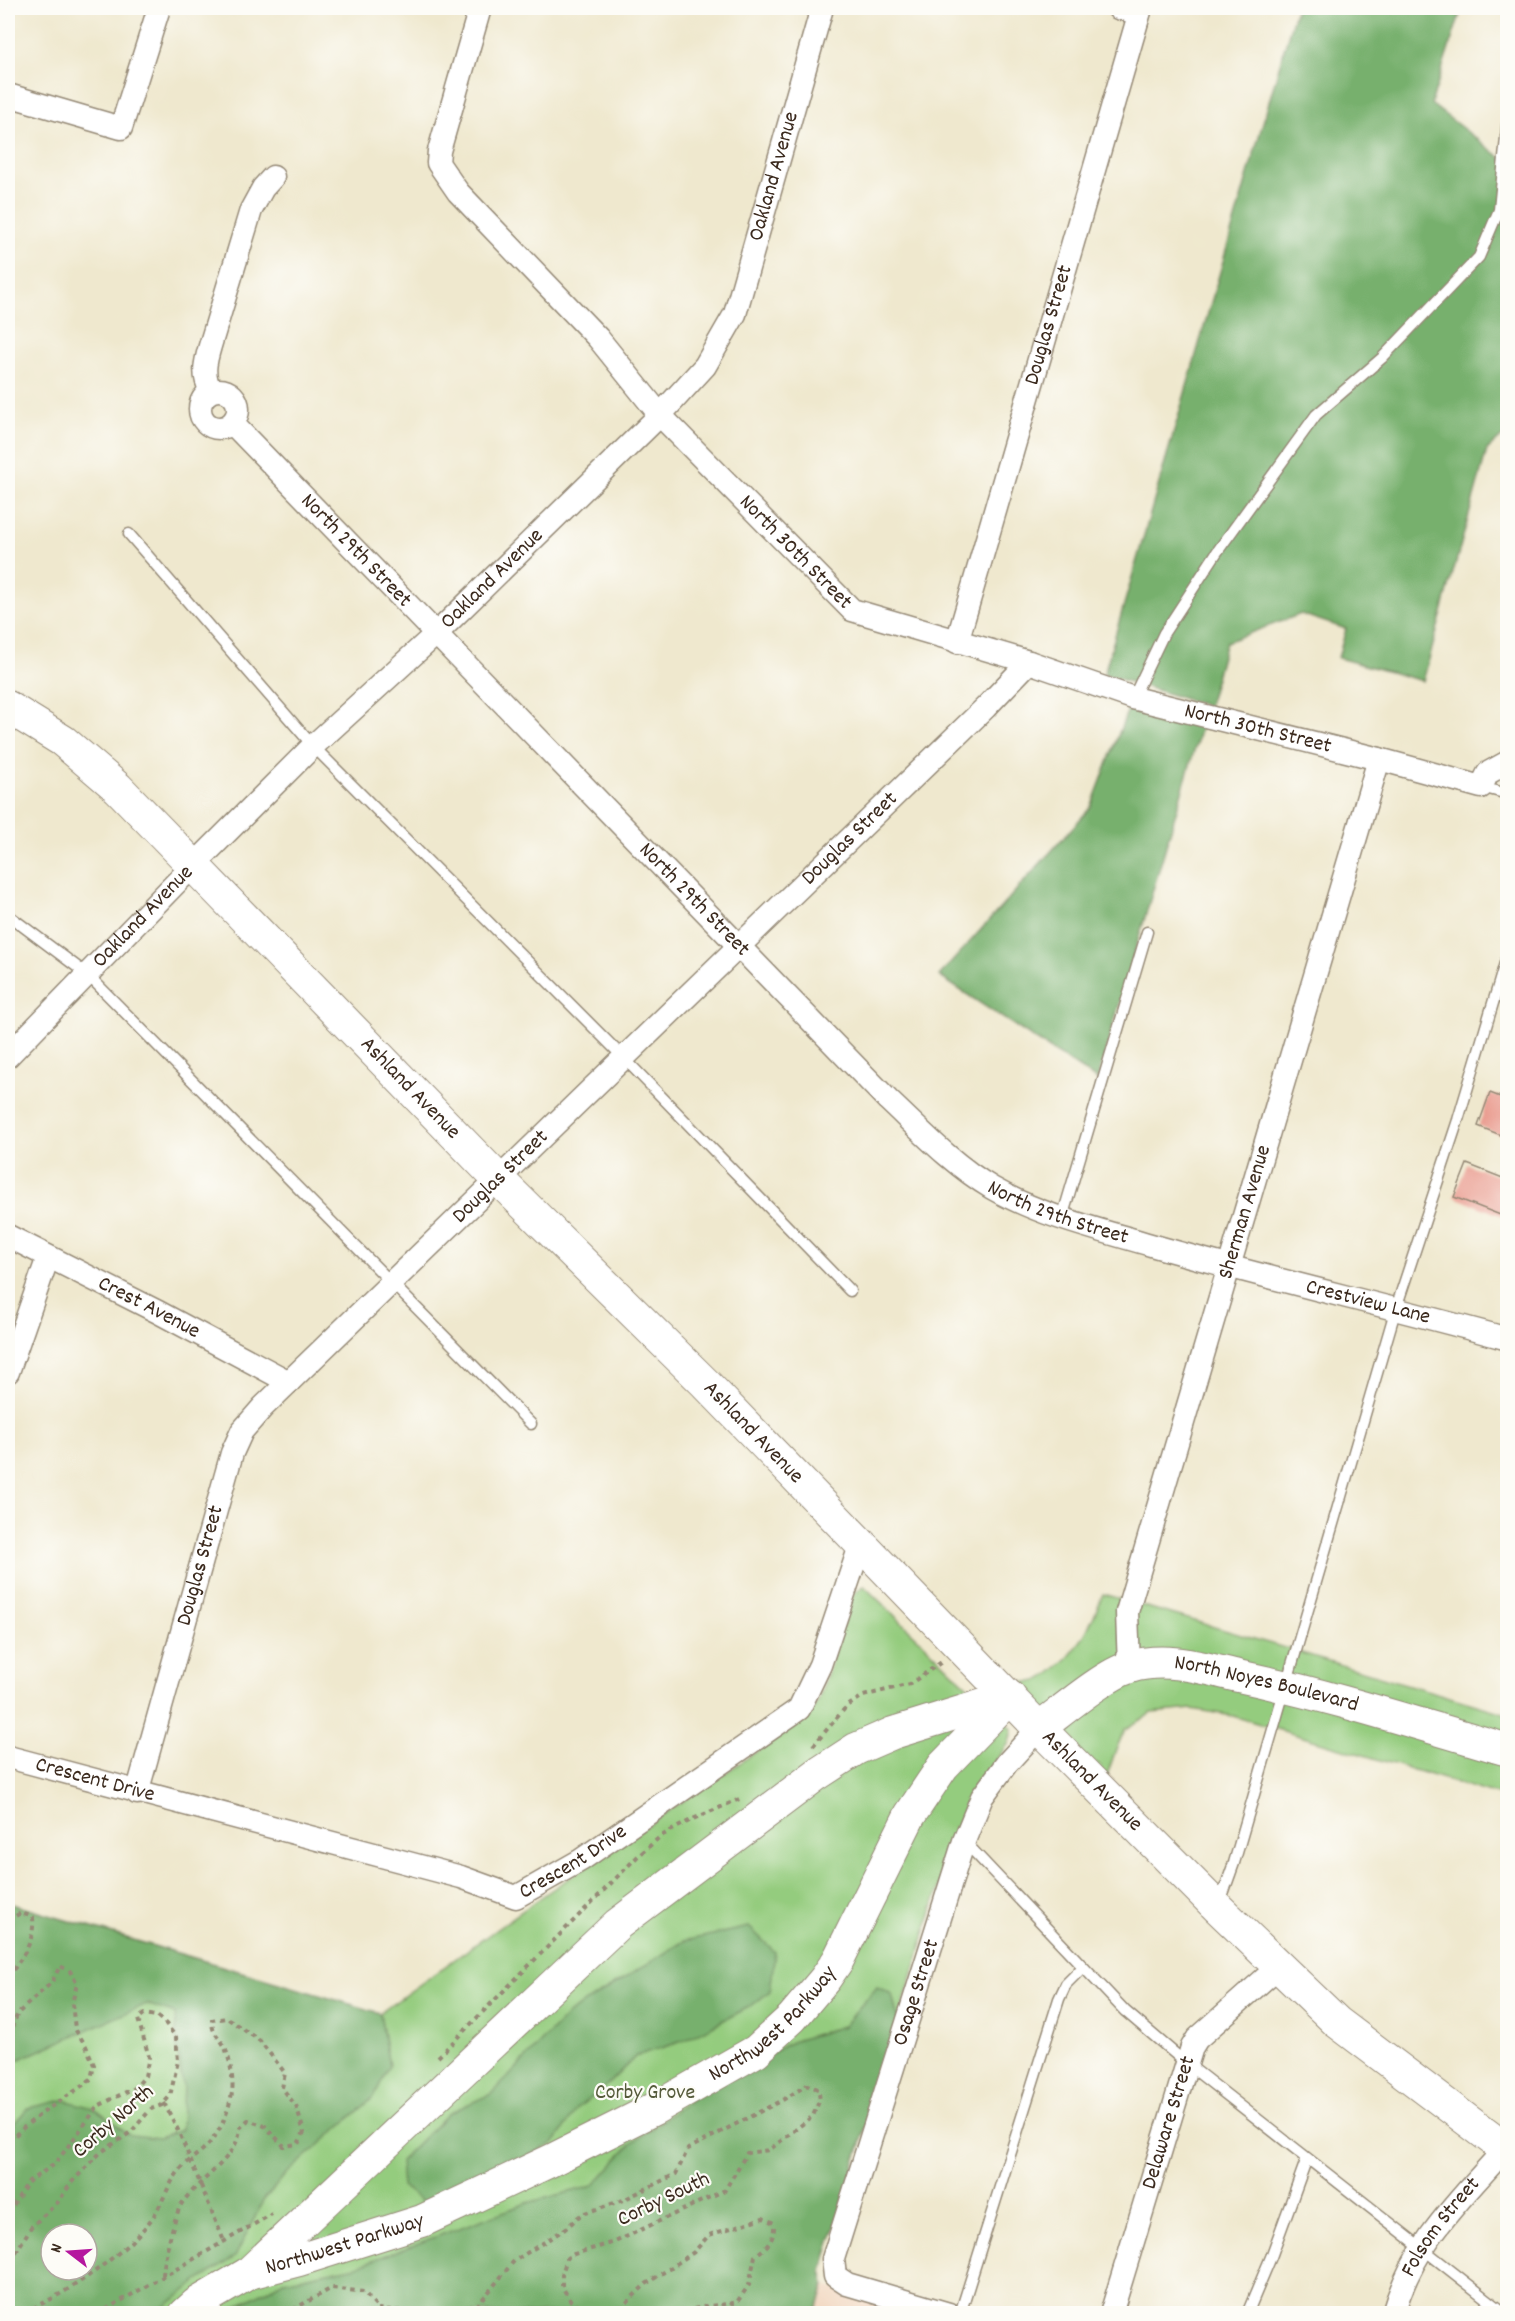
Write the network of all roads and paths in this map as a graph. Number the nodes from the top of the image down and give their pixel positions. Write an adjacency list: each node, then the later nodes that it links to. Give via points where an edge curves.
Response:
1 (159, 8): 5 (street, via 121,128)
2 (480, 8): 8 (street, North 30th Street, via 438,163 458,192 598,338)
3 (822, 8): 8 (street, Oakland Avenue, via 735,314 705,366)
4 (1133, 10): 11 (street, Douglas Street)
5 (8, 95)
6 (1508, 117): 13 (lane, via 1499,210 1479,257 1382,358 1316,415 1164,633)
7 (273, 177): 10 (street, North 29th Street, via 251,210 204,366 206,381 211,391 232,395 238,409 232,423)
8 (660, 415): 10 (street, Oakland Avenue); 11 (street, North 30th Street, via 852,610)
9 (129, 534): 15 (lane)
10 (436, 634): 15 (street, Oakland Avenue); 23 (street, North 29th Street)
11 (957, 642): 12 (street, North 30th Street)
12 (1029, 662): 13 (street, North 30th Street); 23 (street, Douglas Street)
13 (1133, 698): 16 (street, North 30th Street)
14 (8, 707): 20 (street, Ashland Avenue, via 63,741 118,788)
15 (314, 746): 20 (street, Oakland Avenue); 27 (lane)
16 (1379, 759): 18 (street, North 30th Street); 32 (street, Sherman Avenue)
17 (1508, 762): 18 (street, via 1488,773)
18 (1480, 787): 19 (lane)
19 (1508, 794)
20 (195, 865): 25 (street, Oakland Avenue); 28 (street, Ashland Avenue)
21 (8, 915): 25 (lane)
22 (1147, 932): 29 (lane)
23 (738, 946): 27 (street, Douglas Street); 29 (street, North 29th Street, via 888,1100 955,1162 991,1188 1030,1208)
24 (1508, 953): 35 (lane)
25 (88, 975): 26 (street, Oakland Avenue); 33 (lane)
26 (8, 1056)
27 (623, 1057): 28 (street, Douglas Street); 34 (lane)
28 (499, 1180): 33 (street, Douglas Street); 40 (street, Ashland Avenue)
29 (1062, 1218): 32 (street, North 29th Street)
30 (8, 1236): 31 (street, Crest Avenue)
31 (48, 1257): 37 (street); 38 (street, Crest Avenue)
32 (1229, 1268): 35 (street, Crestview Lane); 41 (street, Sherman Avenue, via 1127,1612)
33 (393, 1281): 38 (street, Douglas Street); 39 (lane)
34 (850, 1291)
35 (1396, 1308): 36 (street, Crestview Lane); 42 (lane)
36 (1507, 1338)
37 (8, 1372)
38 (289, 1382): 47 (street, Douglas Street, via 242,1431 232,1453)
39 (531, 1424)
40 (861, 1543): 43 (street, Ashland Avenue); 47 (street, Crescent Drive, via 820,1665 799,1709 581,1860 516,1897 461,1877)
41 (1129, 1667): 42 (street, North Noyes Boulevard, via 1160,1662 1186,1664); 44 (street, North Noyes Boulevard)
42 (1285, 1686): 45 (street, North Noyes Boulevard); 49 (lane)
43 (1010, 1697): 44 (street, Ashland Avenue); 66 (street, via 893,1733 856,1749 672,1882 618,1924); 66 (street, Northwest Parkway, via 943,1766 910,1815 838,1960 792,2018 756,2051 654,2109 422,2222)
44 (1039, 1728): 48 (street, Osage Street, via 982,1797); 49 (street, Ashland Avenue)
45 (1508, 1750)
46 (8, 1757): 47 (street, Crescent Drive)
47 (137, 1793)
48 (964, 1841): 52 (lane); 72 (street, Osage Street, via 833,2259 835,2276 847,2284)
49 (1218, 1908): 51 (street, Ashland Avenue)
50 (8, 1920): 53 (path, via 21,1913 33,1917 34,1931 26,1952)
51 (1279, 1966): 55 (street, Delaware Street, via 1197,2039); 58 (street, Ashland Avenue, via 1337,2022)
52 (1083, 1967): 55 (lane, via 1125,2012); 73 (lane, via 1066,1984 1059,1999)
53 (8, 1977)
54 (8, 2036): 57 (path, via 18,2013 52,1982 60,1966 70,1971 77,1984 72,2003 75,2030 94,2065 92,2079 21,2128)
55 (1186, 2063): 59 (lane); 74 (street, Delaware Street)
56 (164, 2103): 60 (path); 62 (path, Corby North, via 170,2096 178,2061 176,2037 157,2016 144,2014 138,2019 149,2057 146,2076 136,2087 98,2106 55,2164 29,2181); 65 (path, Corby North, via 151,2109 131,2132 100,2153 31,2227)
57 (8, 2143)
58 (1506, 2150): 64 (street, Folsom Street)
59 (1307, 2158): 64 (lane); 75 (lane)
60 (190, 2161): 61 (path); 61 (path, via 223,2126 232,2091 230,2069 225,2047 212,2031 212,2020 227,2018 260,2041 285,2073 282,2088 296,2106 304,2132 298,2144 284,2146 265,2126 248,2120 223,2161); 68 (path, via 180,2169 152,2220 115,2254 92,2274 31,2310)
61 (200, 2182): 63 (path); 67 (path, via 181,2205)
62 (8, 2213)
63 (225, 2241)
64 (1422, 2247): 76 (street, Folsom Street); 77 (lane)
65 (8, 2260)
66 (249, 2273): 69 (street, Northwest Parkway)
67 (163, 2276)
68 (16, 2313)
69 (185, 2313)
70 (285, 2313): 71 (path, Corby South, via 332,2288 364,2292 378,2309 417,2312 477,2306 514,2260 582,2214 623,2200 676,2174 688,2149 807,2085 818,2089 820,2099 813,2116 769,2150 747,2153 725,2190 615,2242 567,2258 562,2287 571,2301 602,2311 623,2306 646,2284 694,2252 709,2235 763,2218 774,2223 775,2234 769,2246 755,2256 749,2285 737,2302 720,2307 693,2307)
71 (682, 2313)
72 (948, 2313)
73 (960, 2313)
74 (1111, 2313)
75 (1247, 2313)
76 (1394, 2313)
77 (1506, 2313)

